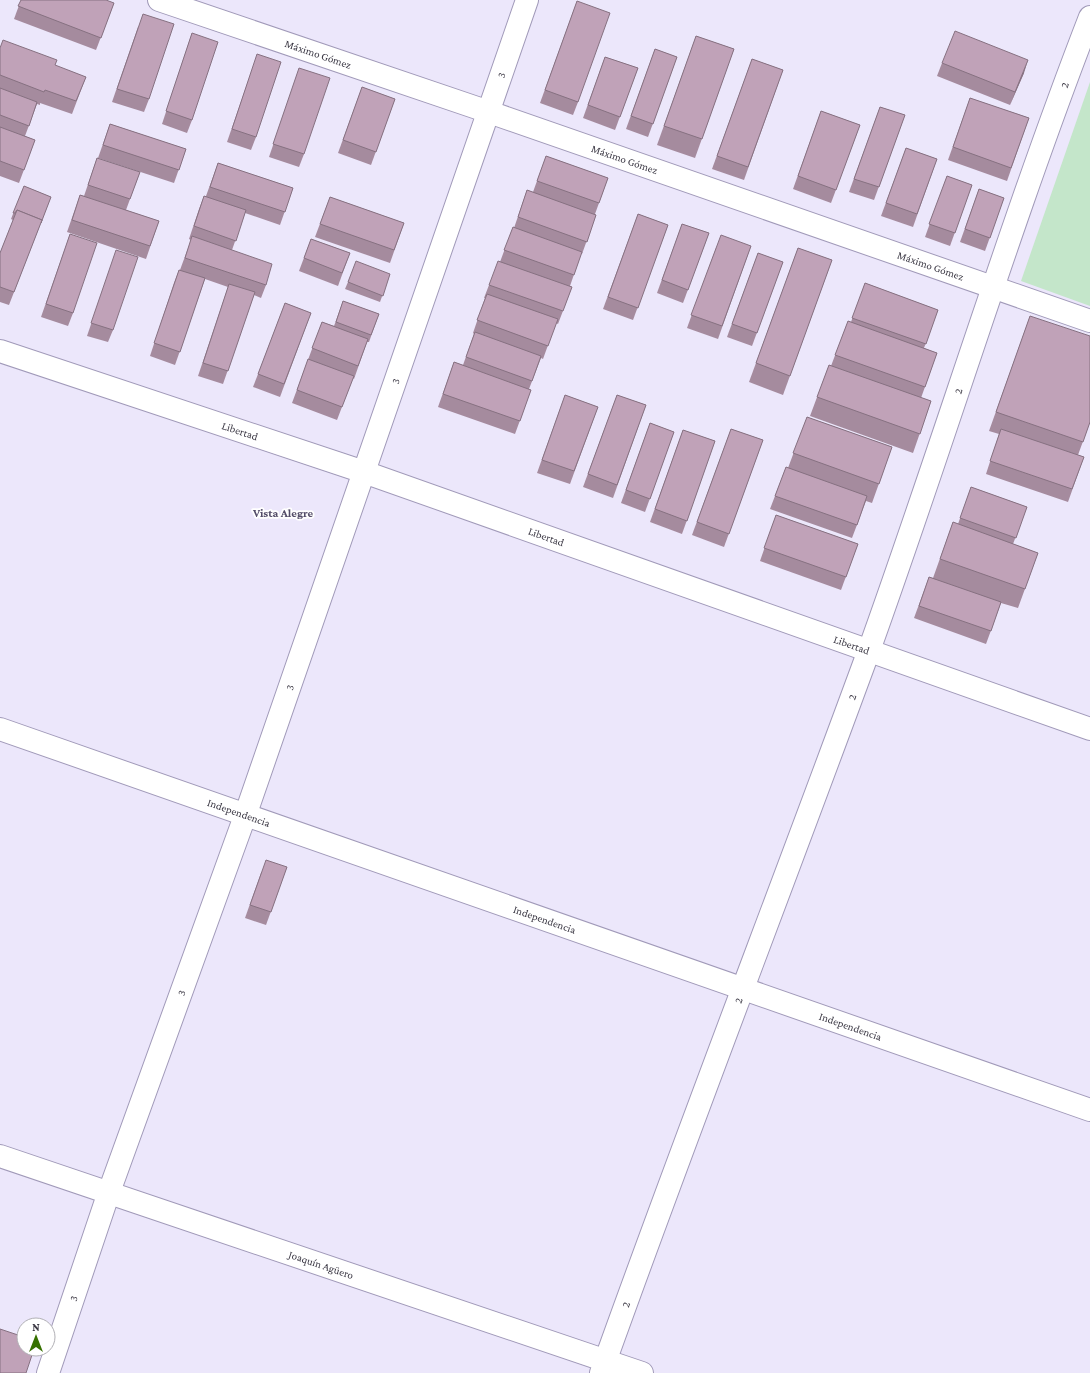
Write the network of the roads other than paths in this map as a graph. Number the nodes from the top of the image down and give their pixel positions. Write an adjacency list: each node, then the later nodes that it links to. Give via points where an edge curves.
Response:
1 (159, 0): 4 (street, Máximo Gómez)
2 (527, 0): 4 (street, 3)
3 (1090, 17): 5 (street, 2)
4 (489, 112): 5 (street, Máximo Gómez); 8 (street, 3)
5 (993, 287): 6 (street, Máximo Gómez); 9 (street, 2)
6 (1090, 321)
7 (0, 351): 8 (street, Libertad)
8 (364, 472): 9 (street, Libertad); 12 (street, 3)
9 (869, 650): 11 (street, Libertad); 13 (street, 2)
10 (0, 729): 12 (street, Independencia)
11 (1090, 729)
12 (245, 816): 13 (street, Independencia); 16 (street, 3)
13 (743, 988): 14 (street, Independencia); 17 (street, 2)
14 (1090, 1110)
15 (0, 1156): 16 (street, Joaquín Agüero)
16 (109, 1192): 17 (street, Joaquín Agüero); 18 (street, 3)
17 (604, 1367): 19 (street, Joaquín Agüero)
18 (48, 1373)
19 (642, 1373)

